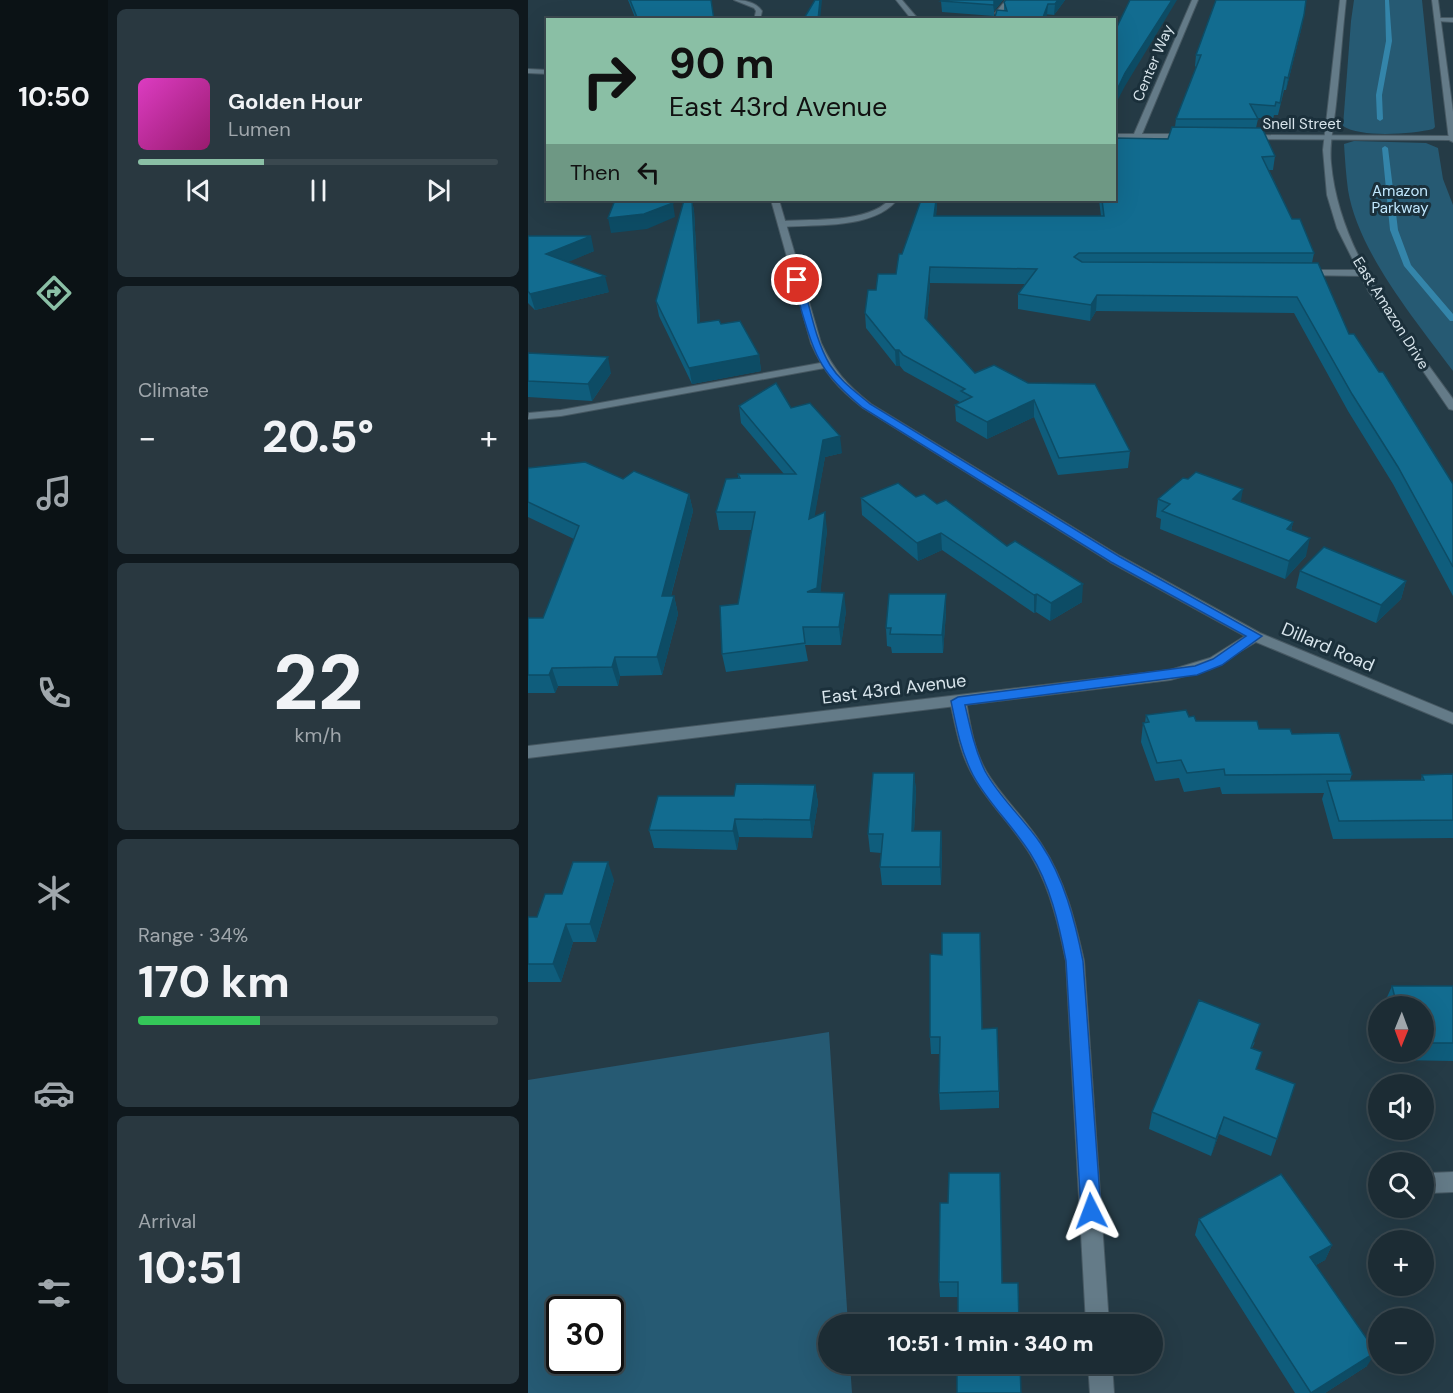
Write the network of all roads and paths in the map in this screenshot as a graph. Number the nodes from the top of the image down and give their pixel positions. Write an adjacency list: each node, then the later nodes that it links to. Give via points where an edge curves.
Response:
1 (737, 0): 7 (street, via 756,7)
2 (899, 0): 8 (street)
3 (1009, 0): 9 (street, via 998,13)
4 (1195, 0): 15 (street, Center Way)
5 (1343, 0): 18 (street, East Amazon Drive)
6 (1436, 0): 10 (street)
7 (757, 18)
8 (914, 18)
9 (1000, 18)
10 (1438, 20): 11 (street); 19 (street)
11 (1453, 20)
12 (528, 71): 13 (street)
13 (546, 72)
14 (1116, 136): 15 (street)
15 (1137, 136): 16 (street)
16 (1202, 136)
17 (1237, 137): 18 (street, Snell Street)
18 (1329, 137): 19 (street, Snell Street); 24 (street, East Amazon Drive, via 1327,162 1332,197)
19 (1453, 139)
20 (775, 201): 22 (street, Dillard Road)
21 (892, 201): 22 (street, via 868,217)
22 (783, 224): 25 (street, Dillard Road)
23 (1293, 273): 24 (street)
24 (1363, 273): 26 (street, East Amazon Drive)
25 (826, 366): 27 (street); 28 (street, Dillard Road, via 843,387 923,443 1115,560)
26 (1453, 407)
27 (529, 416)
28 (1255, 636): 29 (street, East 43rd Avenue, via 1217,662 1197,670); 30 (street, Dillard Road)
29 (958, 701): 31 (street, East 43rd Avenue); 34 (street, via 966,739 980,774 1036,849 1068,928 1075,961)
30 (1453, 719)
31 (528, 752)
32 (1453, 1182): 33 (street)
33 (1434, 1183)
34 (1097, 1314)
35 (1101, 1374): 36 (street)
36 (1102, 1393)

